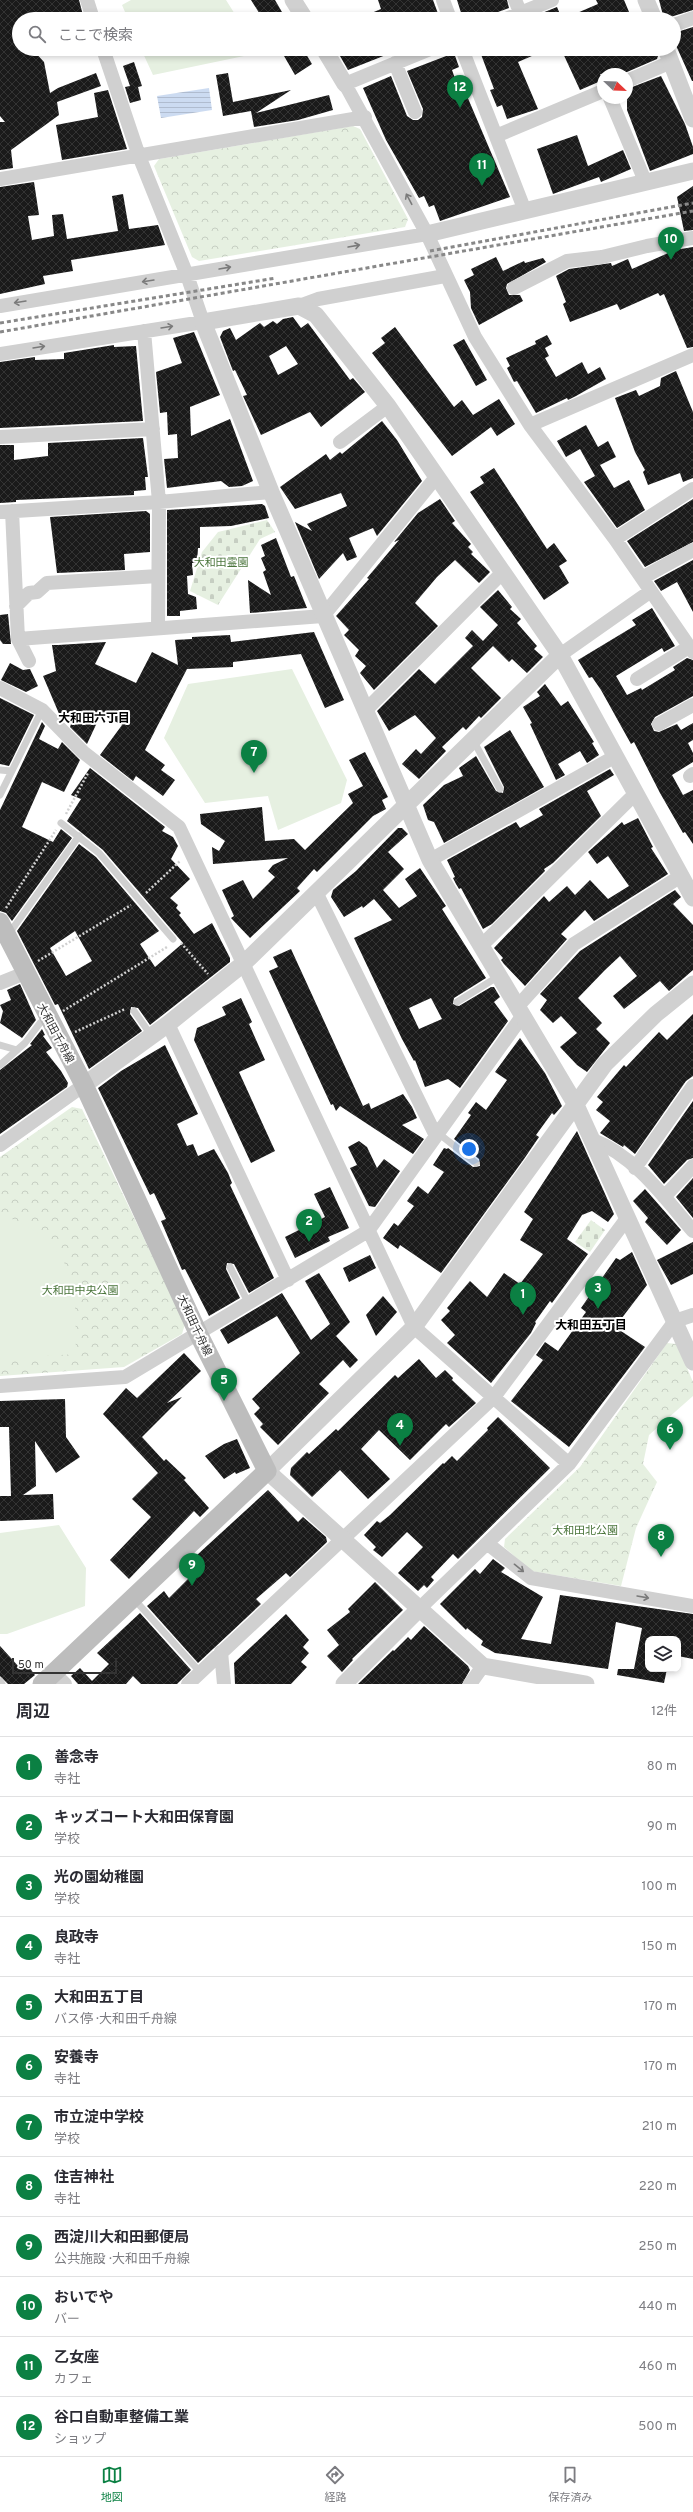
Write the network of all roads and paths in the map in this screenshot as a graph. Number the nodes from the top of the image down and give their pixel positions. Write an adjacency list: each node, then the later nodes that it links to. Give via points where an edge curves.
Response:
1 (87, 0): 7 (street)
2 (293, 0): 8 (street)
3 (443, 0): 9 (street)
4 (515, 0): 10 (street)
5 (552, 0): 11 (street)
6 (646, 0): 12 (street)
7 (91, 12)
8 (301, 12)
9 (447, 12)
10 (519, 12)
11 (525, 12)
12 (651, 12)
13 (693, 18): 14 (street)
14 (681, 22)
15 (105, 56): 29 (street)
16 (328, 56): 22 (street)
17 (412, 56): 20 (street)
18 (465, 56): 28 (street)
19 (668, 56): 21 (street); 27 (street)
20 (395, 63): 22 (street); 25 (street)
21 (633, 77)
22 (346, 84): 26 (street)
23 (597, 94): 28 (street)
24 (613, 104): 32 (street)
25 (415, 112)
26 (365, 117): 29 (street); 34 (street, one-way to 26)
27 (693, 119)
28 (496, 136): 33 (street)
29 (139, 156): 31 (street); 36 (street)
30 (693, 171): 32 (street)
31 (0, 179)
32 (645, 181): 33 (street)
33 (526, 211): 34 (street)
34 (427, 234): 36 (street, one-way to 34); 37 (street)
35 (693, 238): 38 (street, via 602,257 567,261)
36 (187, 275): 39 (street, one-way to 39); 41 (street)
37 (445, 276): 40 (street, via 318,299); 46 (street, via 475,337)
38 (514, 288)
39 (0, 306)
40 (299, 306): 41 (street); 45 (street, via 316,315)
41 (203, 322): 42 (street, one-way to 41); 52 (street)
42 (144, 331): 43 (street, one-way to 42); 47 (street)
43 (0, 354)
44 (693, 355): 46 (street, via 657,366)
45 (388, 406): 49 (street); 50 (street)
46 (530, 425): 55 (street)
47 (153, 429): 48 (street); 53 (street)
48 (0, 437)
49 (340, 442)
50 (438, 476): 57 (street); 62 (street)
51 (693, 489): 55 (street)
52 (270, 492): 53 (street); 62 (street)
53 (159, 502): 54 (street); 58 (street)
54 (6, 512): 61 (street)
55 (614, 539): 59 (street)
56 (693, 550): 59 (street)
57 (503, 572): 66 (street); 72 (street)
58 (158, 576): 61 (street, via 47,583 37,592 29,593); 63 (street)
59 (642, 578): 60 (street)
60 (651, 591): 65 (street); 66 (street)
61 (16, 606): 64 (street)
62 (323, 616): 63 (street); 72 (street)
63 (158, 628): 64 (street)
64 (18, 639): 67 (street)
65 (691, 649): 68 (street)
66 (560, 655): 74 (street); 75 (street)
67 (29, 661)
68 (637, 679)
69 (0, 688): 71 (street)
70 (693, 705): 73 (street)
71 (42, 710): 76 (street, via 83,752); 78 (lane)
72 (366, 710): 82 (street)
73 (659, 724)
74 (472, 740): 79 (lane); 82 (street)
75 (616, 756): 80 (street); 86 (street)
76 (95, 760): 83 (path); 85 (street, via 179,827)
77 (0, 770): 78 (lane)
78 (11, 771): 81 (lane)
79 (500, 789)
80 (636, 793): 87 (street); 93 (street)
81 (0, 795)
82 (406, 803): 86 (street); 88 (street)
83 (62, 823): 84 (lane); 91 (path)
84 (79, 836): 90 (lane, via 99,853); 91 (lane)
85 (191, 851): 90 (path); 94 (street)
86 (430, 860): 93 (street)
87 (681, 876): 89 (street); 101 (street, via 574,944)
88 (316, 892): 94 (street); 113 (street)
89 (693, 898)
90 (138, 900): 92 (lane); 95 (path)
91 (4, 923): 95 (main road, 大和田千舟線)
92 (173, 939): 98 (path, via 179,941); 103 (path, via 166,949 66,1010)
93 (481, 946): 96 (street)
94 (243, 964): 98 (street); 121 (street)
95 (24, 971): 97 (street); 103 (main road, 大和田千舟線)
96 (500, 976): 100 (lane); 101 (street)
97 (0, 983)
98 (218, 984): 104 (street)
99 (693, 984): 112 (street, via 656,1014 610,1059)
100 (457, 1002)
101 (520, 1010): 112 (street); 113 (street)
102 (134, 1011): 105 (lane); 106 (path, via 132,1007 127,1008)
103 (48, 1018): 106 (main road, 大和田千舟線); 108 (lane, via 40,1023)
104 (168, 1024): 105 (street); 124 (street)
105 (152, 1036): 110 (street)
106 (60, 1040): 110 (main road, 大和田千舟線)
107 (0, 1045): 108 (lane)
108 (18, 1050): 109 (lane)
109 (0, 1064)
110 (84, 1085): 115 (street); 129 (main road, 大和田千舟線)
111 (693, 1086): 118 (street)
112 (576, 1105): 114 (street); 128 (street)
113 (437, 1135): 116 (lane); 121 (street)
114 (592, 1140): 118 (street, via 608,1146); 120 (street)
115 (0, 1145)
116 (476, 1163)
117 (693, 1166): 119 (street)
118 (635, 1168): 119 (street)
119 (664, 1197): 122 (street)
120 (628, 1217): 127 (street); 132 (street)
121 (368, 1231): 124 (street); 128 (street)
122 (693, 1231)
123 (230, 1267): 125 (lane)
124 (288, 1280): 125 (street)
125 (249, 1304): 129 (street)
126 (693, 1315): 127 (street)
127 (674, 1321): 130 (street); 133 (street)
128 (414, 1327): 132 (street); 134 (street)
129 (199, 1334): 131 (street, via 125,1377); 134 (main road, 大和田千舟線)
130 (693, 1362)
131 (0, 1386)
132 (494, 1397): 133 (street); 135 (street)
133 (569, 1464): 136 (street)
134 (267, 1471): 135 (street); 137 (main road)
135 (344, 1540): 139 (street); 140 (street)
136 (488, 1544): 138 (street, one-way to 138, via 531,1578); 139 (street)
137 (132, 1597): 142 (lane); 143 (main road)
138 (693, 1606)
139 (420, 1608): 141 (street); 149 (street)
140 (221, 1652): 142 (street); 148 (street)
141 (483, 1666): 144 (street); 150 (street)
142 (200, 1672): 147 (street)
143 (54, 1680)
144 (536, 1680): 151 (street)
145 (0, 1681): 146 (lane)
146 (2, 1684)
147 (188, 1684)
148 (224, 1684)
149 (344, 1684)
150 (470, 1684)
151 (586, 1684)

